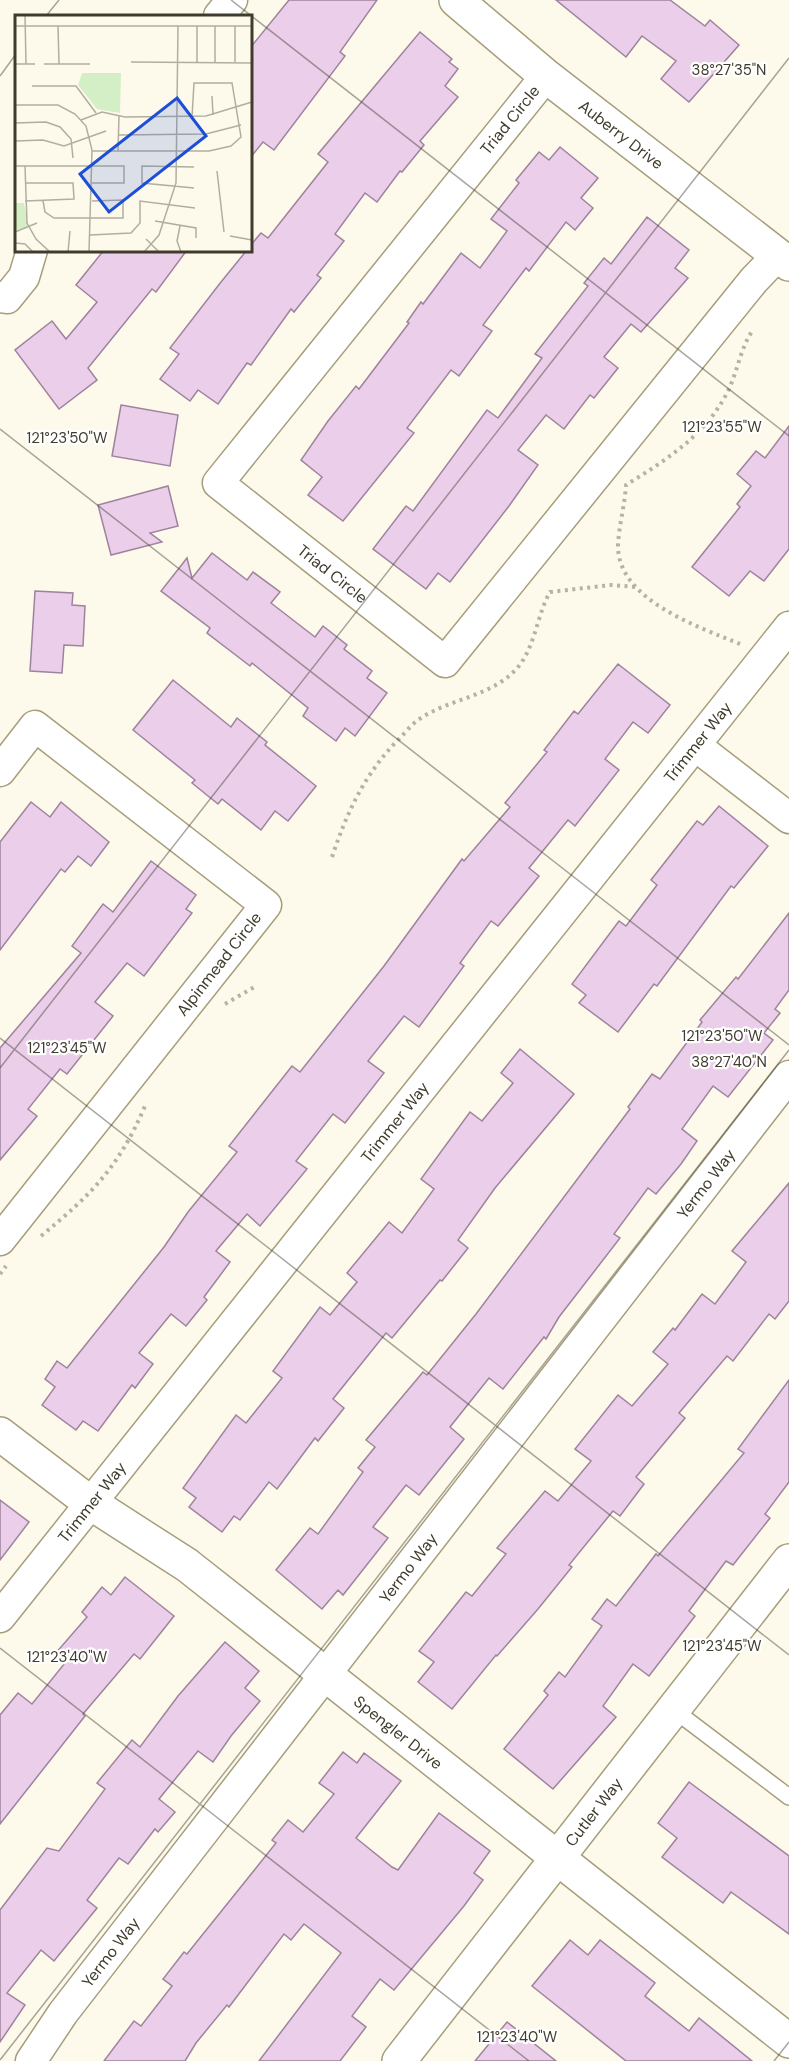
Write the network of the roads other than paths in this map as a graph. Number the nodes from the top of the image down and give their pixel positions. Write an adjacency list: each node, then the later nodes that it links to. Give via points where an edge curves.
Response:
1 (232, 0): 3 (street)
2 (456, 0): 4 (street, Auberry Drive)
3 (220, 15)
4 (546, 76): 6 (street, Auberry Drive); 6 (street, Triad Circle, via 218,483 445,662 746,290)
5 (31, 252): 7 (street, via 24,277 7,298)
6 (785, 254)
7 (0, 297)
8 (789, 627): 9 (street, Trimmer Way)
9 (696, 746): 11 (street); 15 (street, Trimmer Way)
10 (0, 771): 13 (street, Alpinmead Circle, via 35,726 266,904)
11 (789, 818)
12 (789, 1076): 18 (street, Yermo Way)
13 (0, 1239)
14 (0, 1434): 15 (street, Spengler Drive)
15 (89, 1502): 17 (street, Trimmer Way); 18 (street, Spengler Drive, via 188,1565)
16 (789, 1561): 19 (street, Cutler Way)
17 (0, 1617)
18 (326, 1674): 21 (street, Spengler Drive); 23 (street, Yermo Way, via 63,2013)
19 (674, 1710): 20 (lane); 21 (street, Cutler Way)
20 (789, 1797)
21 (559, 1858): 22 (street, Spengler Drive); 24 (street, Cutler Way)
22 (789, 2041)
23 (31, 2061)
24 (399, 2061)

